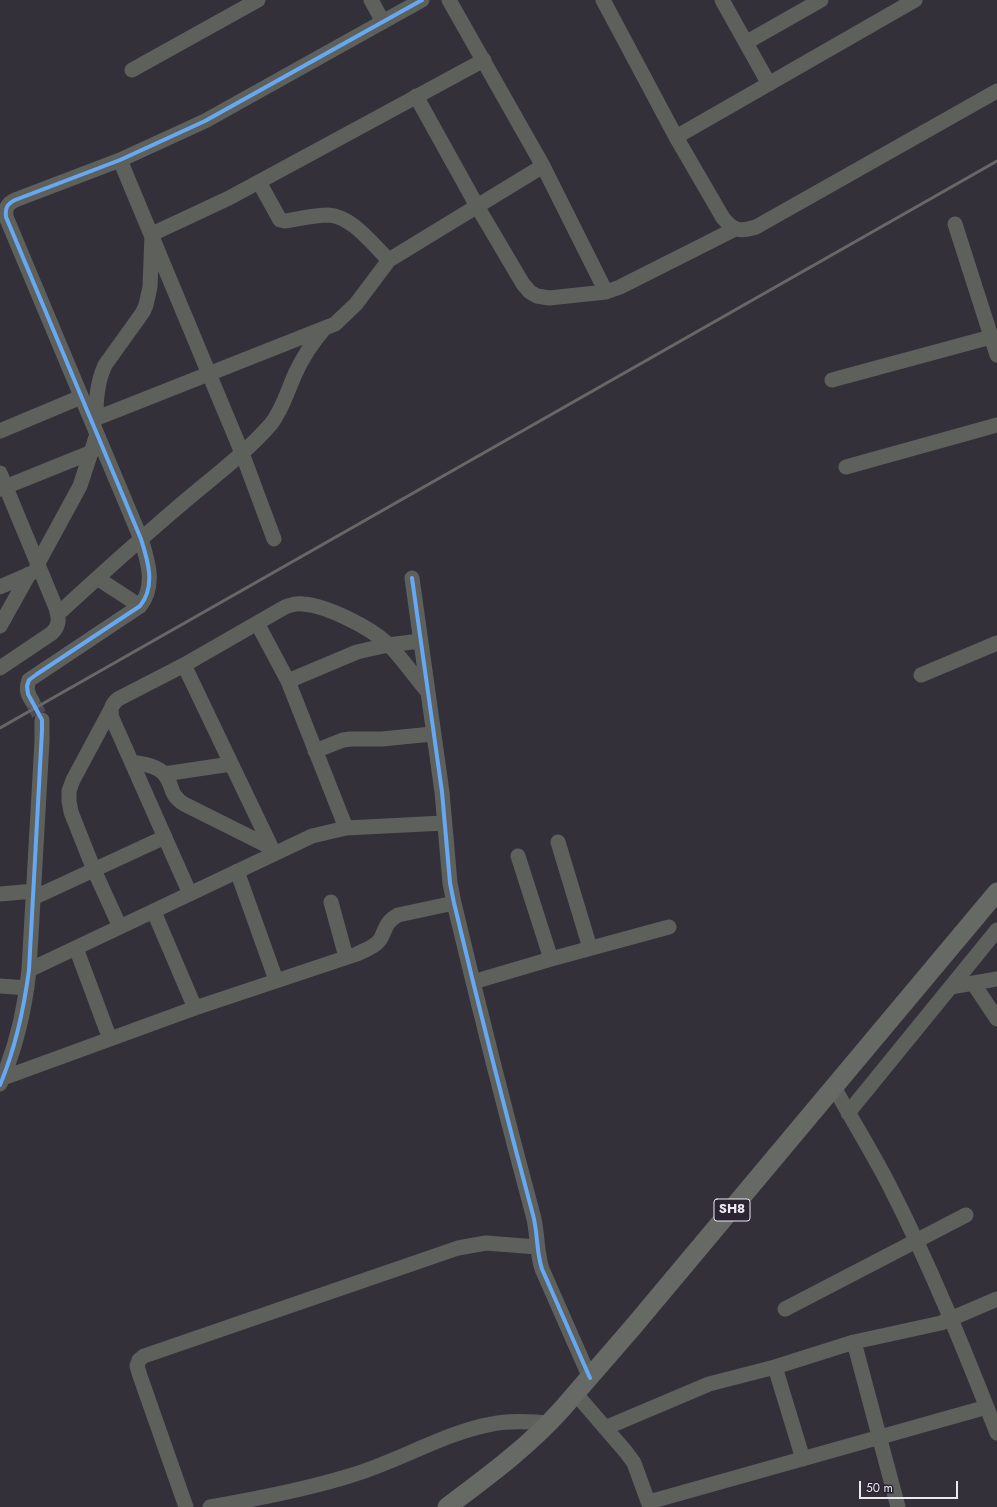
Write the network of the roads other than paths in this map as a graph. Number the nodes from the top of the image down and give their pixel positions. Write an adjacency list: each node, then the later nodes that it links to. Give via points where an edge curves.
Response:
1 (258, 0): 12 (street)
2 (371, 0): 9 (street)
3 (422, 0): 9 (street)
4 (449, 0): 11 (street)
5 (604, 0): 16 (street)
6 (821, 0): 10 (street)
7 (915, 0): 13 (street)
8 (725, 1): 10 (street)
9 (382, 22): 17 (street, via 205,121)
10 (746, 42): 13 (street)
11 (484, 60): 15 (street); 18 (street)
12 (132, 70)
13 (769, 84): 16 (street)
14 (997, 91): 23 (street, via 756,227)
15 (416, 96): 19 (street); 21 (street)
16 (676, 136): 23 (street, via 723,218)
17 (120, 160): 20 (street); 24 (street)
18 (543, 166): 21 (street); 26 (street)
19 (259, 182): 24 (street); 25 (street, via 280,220 285,222 319,216 337,216 352,224)
20 (4, 205): 32 (street, via 6,217)
21 (477, 206): 25 (street); 26 (street, via 530,292 549,298)
22 (955, 224): 28 (street)
23 (735, 229): 26 (street)
24 (152, 234): 30 (street); 33 (street, via 148,298 143,312 105,365 97,393)
25 (388, 260): 27 (street, via 356,304 335,324)
26 (606, 292)
27 (325, 329): 30 (street); 37 (street, via 302,362 272,422)
28 (991, 337): 29 (street); 31 (street)
29 (997, 355)
30 (209, 373): 33 (street); 37 (street)
31 (832, 380)
32 (81, 397): 33 (street); 35 (street)
33 (95, 424): 36 (street); 41 (street)
34 (997, 425): 38 (street)
35 (0, 430)
36 (92, 452): 40 (street); 43 (street, via 76,494)
37 (242, 453): 41 (street); 42 (street)
38 (846, 467)
39 (0, 473): 40 (street)
40 (3, 488): 43 (street)
41 (141, 539): 44 (street); 47 (street, via 149,574 146,598)
42 (274, 539)
43 (35, 569): 46 (street); 48 (street); 50 (street)
44 (97, 578): 47 (street); 48 (street)
45 (412, 578): 51 (street)
46 (0, 587)
47 (140, 606): 59 (street, via 29,680 28,694)
48 (58, 614): 55 (street, via 58,627 52,633)
49 (257, 623): 53 (street, via 285,607 312,605 364,626); 54 (street); 57 (street)
50 (0, 626)
51 (420, 641): 53 (street); 58 (street)
52 (997, 643): 56 (street)
53 (388, 645): 57 (street, via 357,652); 58 (street)
54 (184, 665): 60 (street, via 118,699 112,704); 65 (street)
55 (0, 668)
56 (921, 675)
57 (288, 681): 63 (street)
58 (427, 691): 62 (street)
59 (32, 701)
60 (110, 711): 64 (street); 73 (street, via 69,791 71,812)
61 (42, 720): 78 (street)
62 (432, 734): 63 (street, via 350,739); 67 (street, via 442,792)
63 (315, 750): 68 (street)
64 (132, 762): 66 (street, via 150,766); 69 (street)
65 (231, 764): 66 (street); 71 (street)
66 (164, 774): 71 (street, via 173,795 180,801)
67 (444, 823): 68 (street); 80 (street)
68 (346, 828): 71 (street, via 312,836)
69 (165, 837): 73 (street); 77 (street)
70 (558, 842): 86 (street)
71 (272, 850): 74 (street)
72 (518, 856): 88 (street)
73 (94, 870): 78 (street); 82 (street)
74 (237, 871): 77 (street); 91 (street)
75 (997, 892): 101 (main road, SH8)
76 (0, 894): 78 (street)
77 (190, 894): 81 (street)
78 (33, 895): 89 (street)
79 (331, 902): 87 (street)
80 (454, 903): 87 (street, via 398,915 386,925 376,944); 92 (street)
81 (154, 912): 82 (street); 97 (street)
82 (120, 927): 85 (street)
83 (669, 927): 86 (street)
84 (997, 930): 95 (street)
85 (76, 948): 89 (street); 99 (street)
86 (590, 948): 88 (street)
87 (346, 957): 91 (street)
88 (551, 959): 92 (street)
89 (29, 970): 96 (street)
90 (997, 979): 93 (street)
91 (276, 980): 97 (street)
92 (473, 982): 105 (street, via 535,1222)
93 (973, 983): 95 (street); 98 (street)
94 (0, 986): 96 (street)
95 (951, 987): 102 (street)
96 (27, 988): 100 (street, via 9,1062)
97 (194, 1008): 99 (street)
98 (997, 1019)
99 (110, 1039): 100 (street)
100 (1, 1081)
101 (834, 1087): 102 (street); 111 (main road, SH8)
102 (848, 1113): 104 (street, via 889,1186)
103 (966, 1215): 104 (street)
104 (915, 1241): 107 (street); 108 (street)
105 (537, 1247): 111 (street, via 542,1269); 120 (street, via 486,1243 458,1248 138,1360 140,1376)
106 (997, 1299): 108 (street)
107 (785, 1309)
108 (951, 1319): 109 (street); 113 (street)
109 (854, 1342): 110 (street); 117 (street)
110 (775, 1367): 115 (street, via 709,1384); 118 (street)
111 (590, 1378): 112 (main road, SH8)
112 (576, 1394): 114 (main road, SH8); 115 (street)
113 (987, 1407): 116 (street); 117 (street)
114 (550, 1423): 121 (street, via 505,1422 482,1426 350,1476); 122 (main road, SH8, via 492,1474)
115 (605, 1428): 119 (street, via 634,1463)
116 (997, 1433)
117 (881, 1438): 118 (street); 123 (street)
118 (803, 1459): 119 (street)
119 (650, 1504)
120 (186, 1507)
121 (210, 1507)
122 (447, 1507)
123 (898, 1507)

